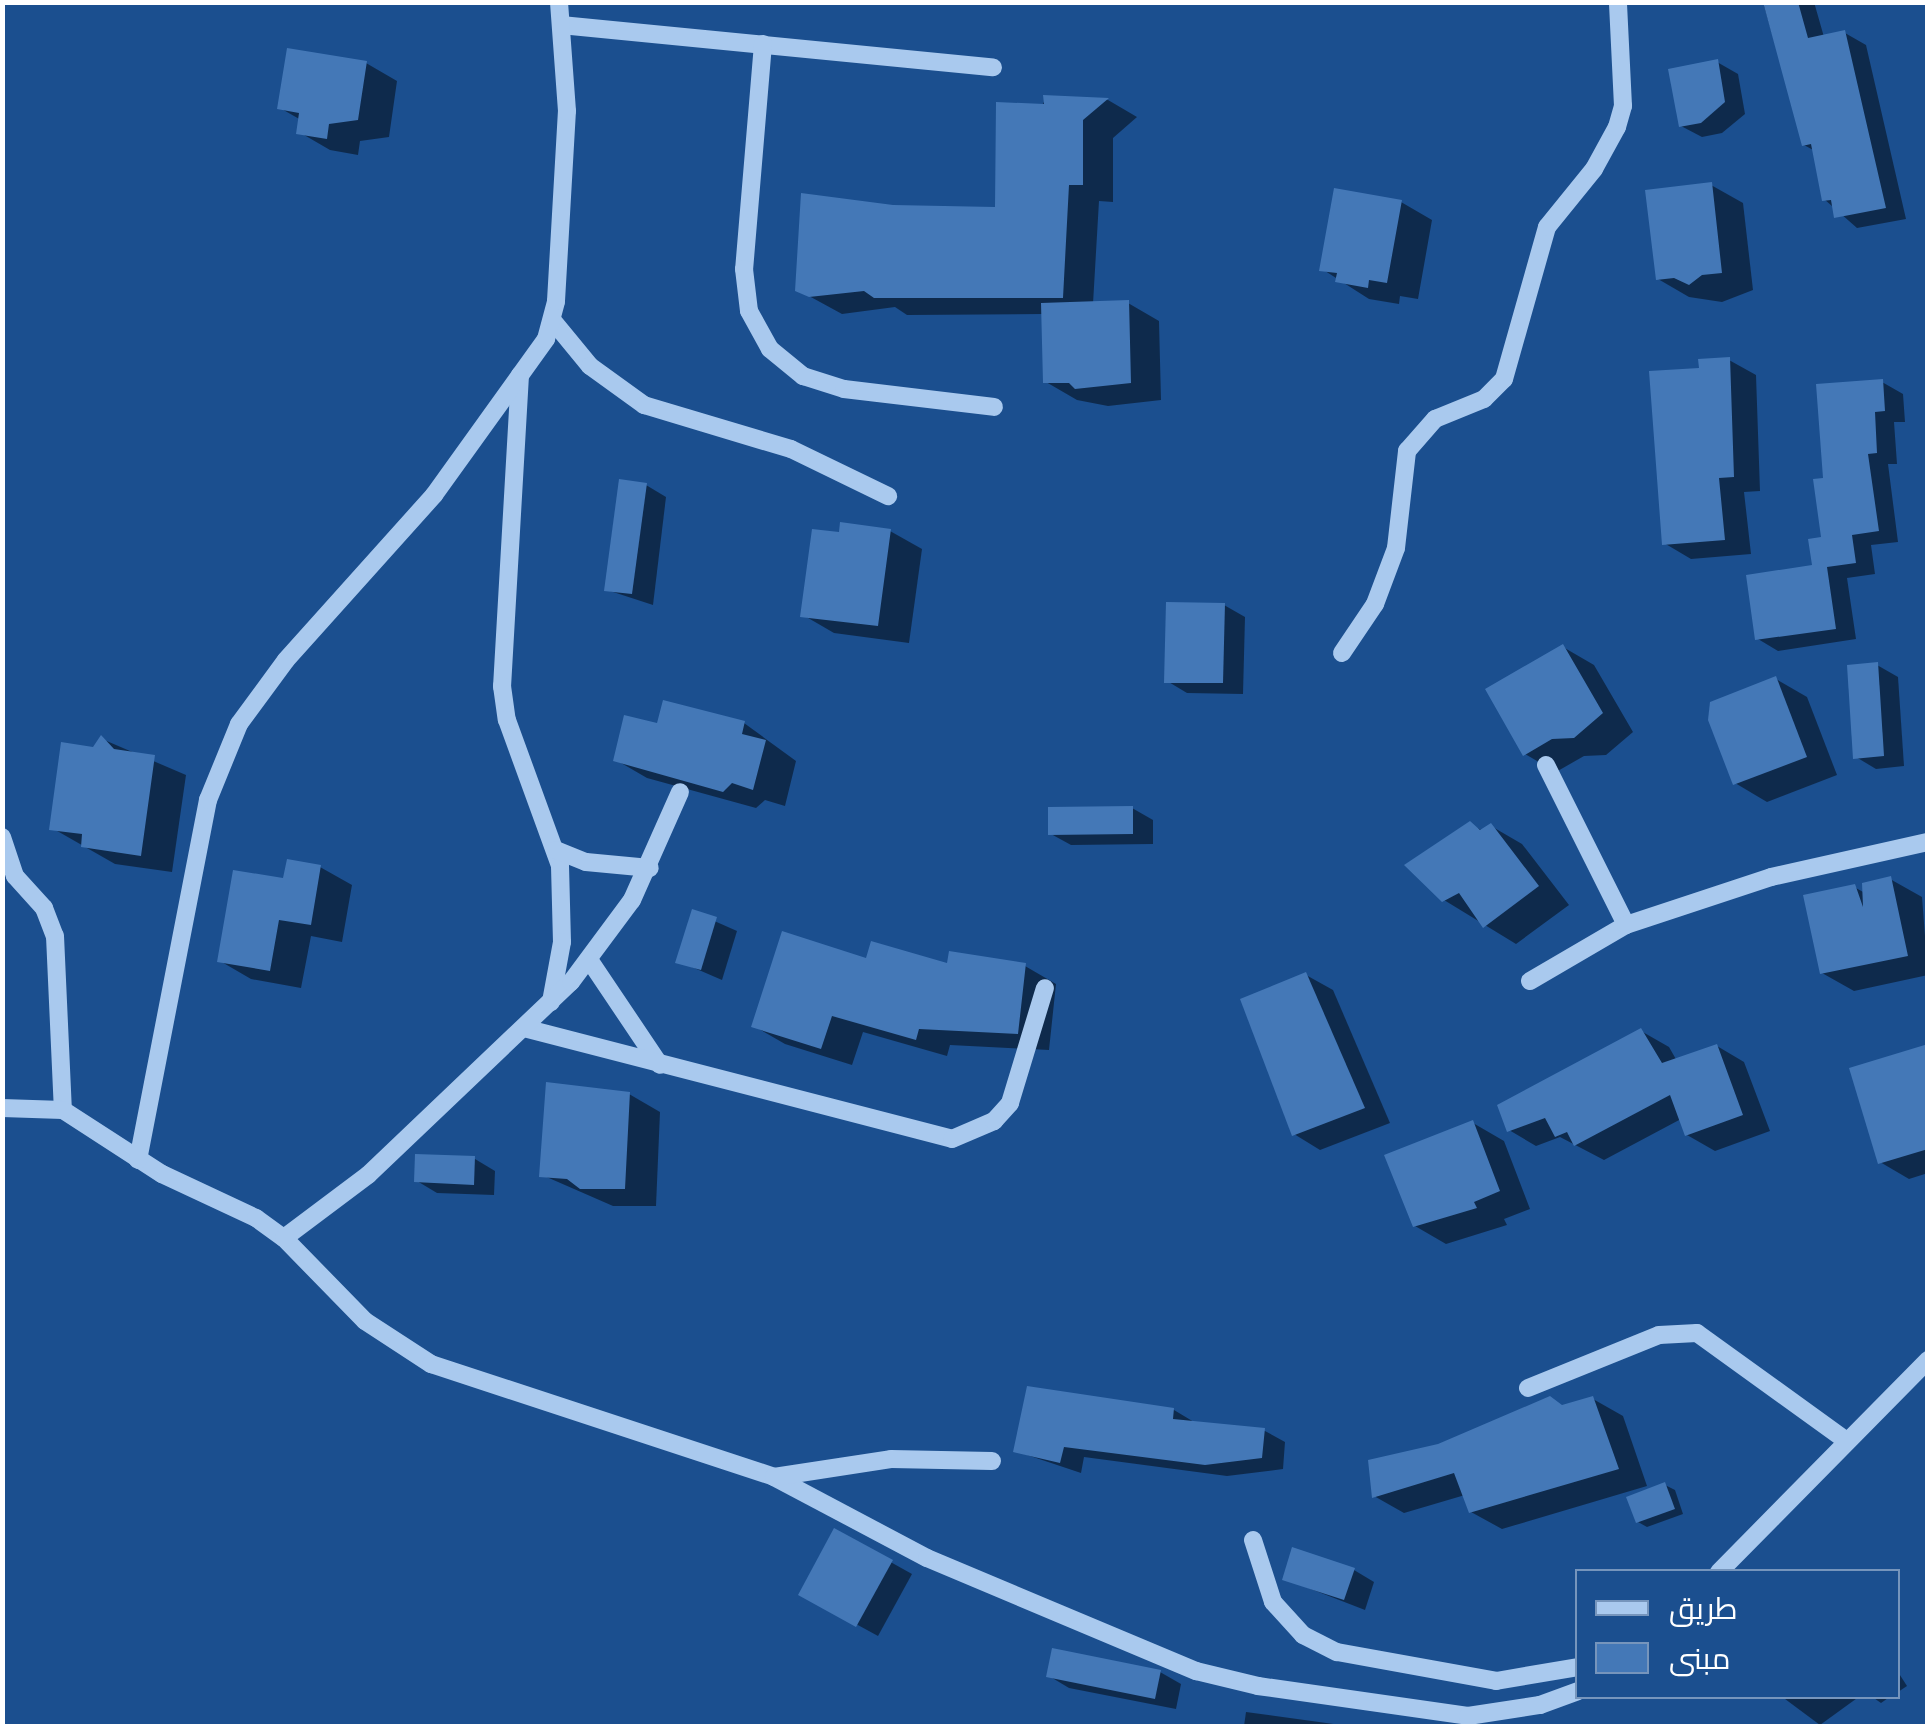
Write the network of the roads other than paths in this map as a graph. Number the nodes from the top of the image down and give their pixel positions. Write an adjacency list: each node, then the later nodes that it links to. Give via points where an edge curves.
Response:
1 (560, 2): 3 (street)
2 (1618, 2): 10 (street, via 1618,127 1547,226 1504,379 1484,400 1436,419 1407,451 1396,548 1375,604)
3 (560, 25): 4 (street); 6 (street, via 567,112)
4 (763, 44): 5 (street); 8 (street, via 744,269 749,311 770,349 803,376 844,389)
5 (993, 67)
6 (553, 321): 7 (street); 9 (street, via 590,366 644,405 790,450)
7 (520, 376): 15 (street, via 502,686 507,720); 26 (street, via 434,495 260,691 221,760)
8 (994, 407)
9 (888, 496)
10 (1342, 654)
11 (1546, 765): 17 (street)
12 (680, 792): 16 (street)
13 (2, 837): 25 (street, via 16,876 44,908 55,936)
14 (1928, 842): 17 (street, via 1771,876)
15 (556, 850): 16 (street, via 586,862); 21 (street, via 562,942)
16 (650, 868): 18 (street)
17 (1626, 925): 19 (street)
18 (590, 961): 21 (street); 23 (street)
19 (1530, 981)
20 (1045, 988): 23 (street, via 1010,1103 994,1122 952,1139)
21 (551, 1002): 22 (street)
22 (524, 1028): 23 (street); 27 (street, via 368,1175)
23 (660, 1064)
24 (2, 1108): 25 (street)
25 (63, 1110): 26 (street)
26 (138, 1160): 27 (street)
27 (284, 1238): 32 (street, via 365,1321 431,1364)
28 (1928, 1360): 30 (street)
29 (1528, 1388): 30 (street, via 1658,1336 1697,1333)
30 (1848, 1441): 34 (street)
31 (992, 1461): 32 (street, via 890,1459)
32 (774, 1478): 36 (street, via 927,1558 1227,1680 1468,1716)
33 (1253, 1540): 35 (street, via 1273,1602 1303,1635 1337,1652 1496,1681)
34 (1721, 1569)
35 (1575, 1668)
36 (1575, 1692)

